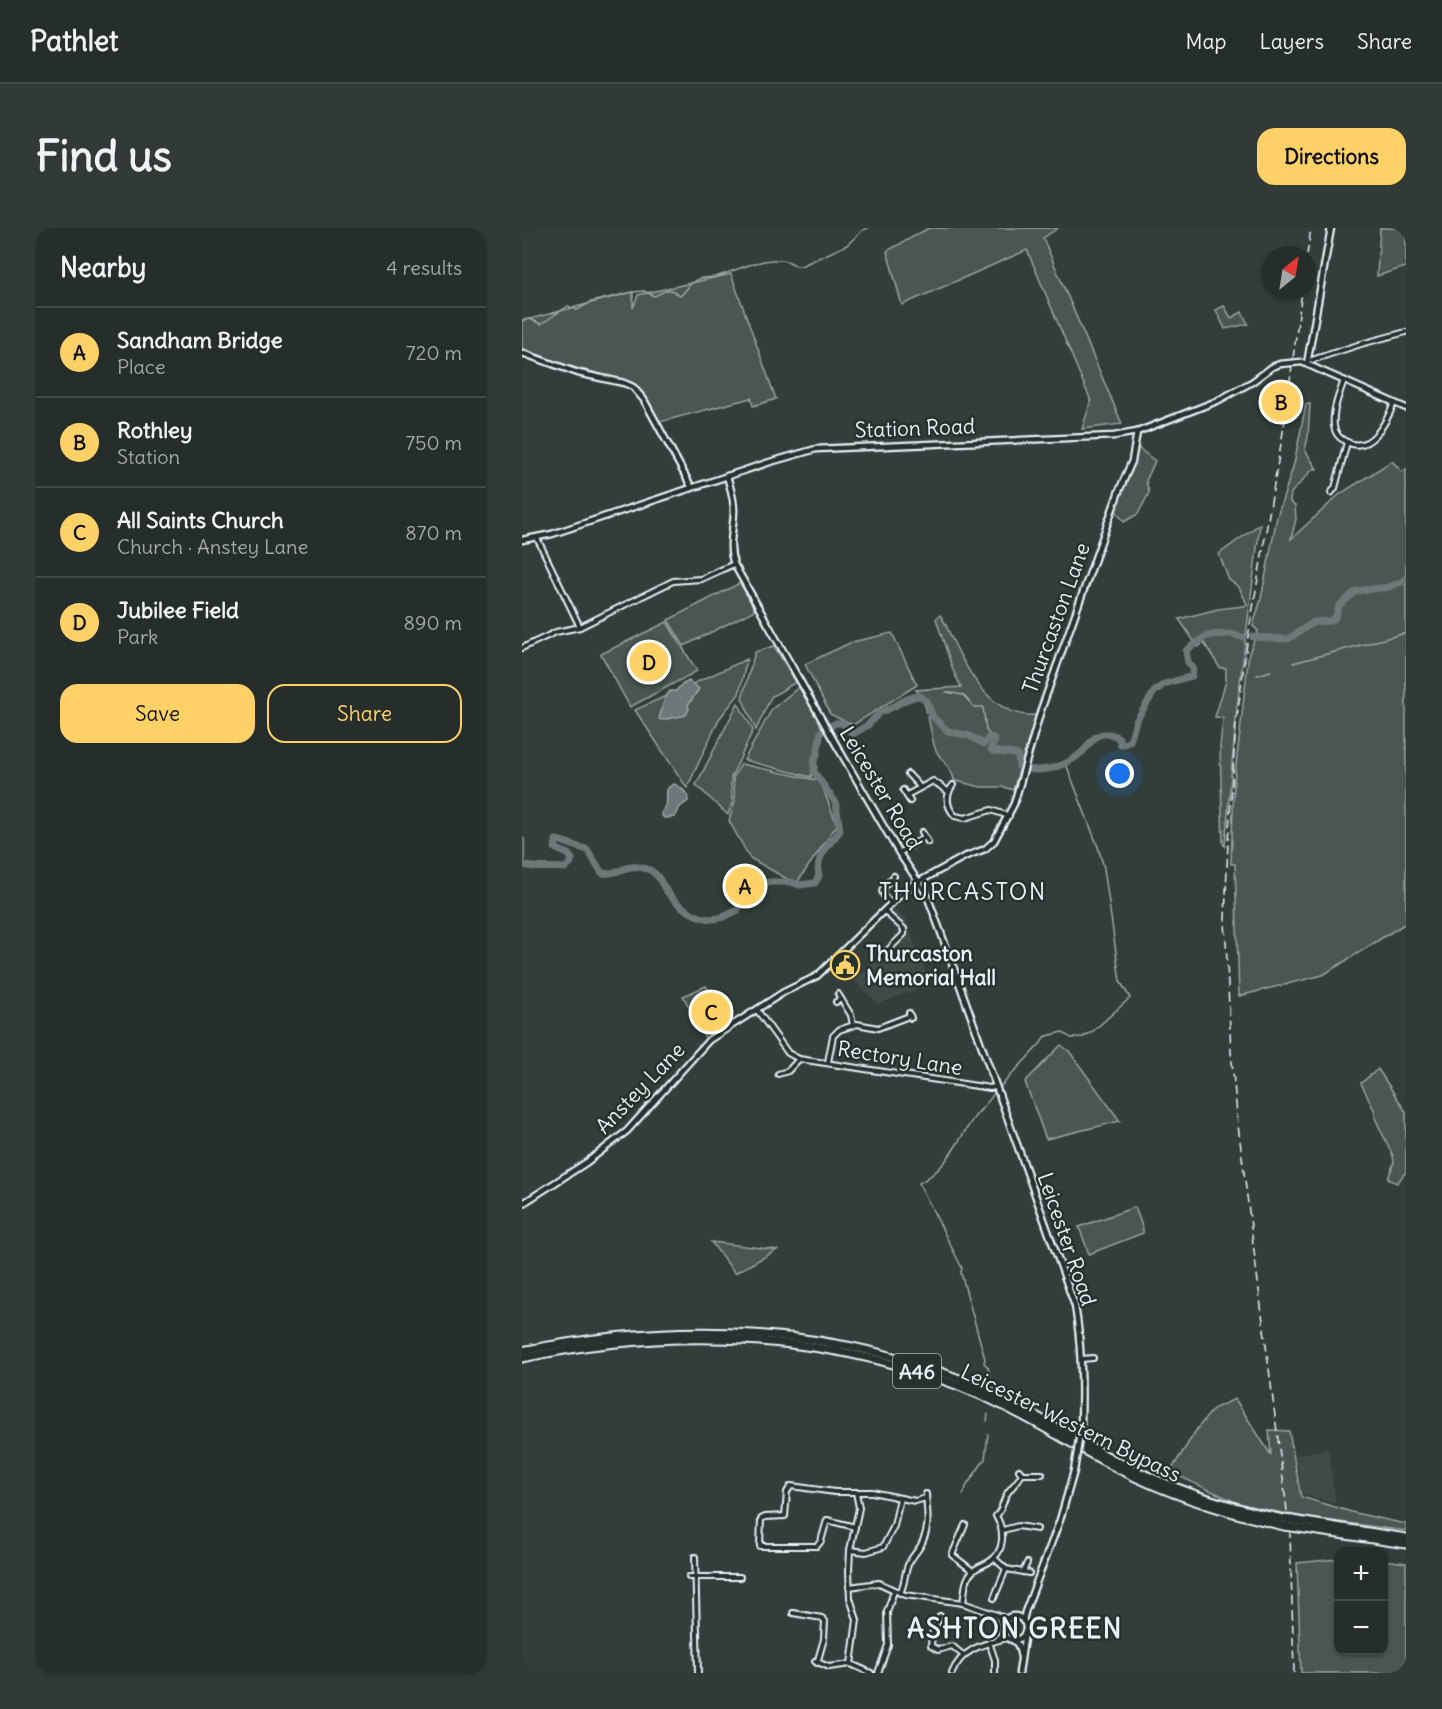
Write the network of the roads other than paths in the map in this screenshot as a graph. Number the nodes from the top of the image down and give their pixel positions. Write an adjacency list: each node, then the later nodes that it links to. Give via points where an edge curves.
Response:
1 (1332, 228): 4 (street)
2 (1406, 332): 4 (street)
3 (522, 352): 11 (street, via 578,373 633,387)
4 (1307, 362): 5 (street); 8 (street, Station Road, bridge, via 1272,367 1217,401)
5 (1344, 380): 6 (street); 9 (street, via 1335,406 1334,428)
6 (1394, 403): 7 (street); 9 (street, via 1387,422 1373,438 1357,444)
7 (1406, 408)
8 (1137, 432): 10 (street, Station Road, via 825,448); 25 (street, Thurcaston Lane, via 1136,449 1041,710)
9 (1347, 442): 12 (street)
10 (727, 476): 11 (street, Station Road); 15 (street, Leicester Road, via 734,502 730,540)
11 (692, 488): 13 (street, Station Road)
12 (1331, 493)
13 (537, 538): 14 (street, Station Road); 16 (street)
14 (522, 540)
15 (734, 564): 16 (street, via 701,579 673,581); 29 (street, Leicester Road)
16 (580, 627): 17 (street)
17 (522, 648)
18 (908, 774): 20 (street)
19 (953, 785): 22 (street)
20 (920, 787): 22 (street, via 933,781); 23 (street)
21 (903, 790): 23 (street)
22 (948, 792): 25 (street, via 949,808 959,818 991,810)
23 (907, 795): 24 (street)
24 (910, 801)
25 (1008, 816): 31 (street, Thurcaston Lane, via 986,849 956,860)
26 (922, 832): 27 (street)
27 (925, 837): 28 (street); 29 (street)
28 (928, 842)
29 (900, 853): 31 (street, Leicester Road)
30 (894, 876): 32 (street, via 882,891)
31 (919, 883): 32 (street, Anstey Lane, via 907,888); 44 (street, Leicester Road, via 940,930)
32 (892, 904): 33 (street, Anstey Lane)
33 (885, 912): 34 (street, via 904,930); 38 (street, Anstey Lane, via 817,976)
34 (885, 953)
35 (838, 994): 36 (street)
36 (841, 999): 37 (street); 40 (street)
37 (836, 1002)
38 (757, 1010): 41 (street, via 788,1053); 45 (street, Anstey Lane, via 708,1042 627,1131)
39 (910, 1016): 40 (street, via 878,1028)
40 (853, 1025): 42 (street, via 833,1036)
41 (799, 1059): 42 (street, Rectory Lane); 43 (street, via 788,1071)
42 (828, 1062): 44 (street, Rectory Lane)
43 (778, 1074)
44 (996, 1087): 49 (street, Leicester Road, via 1075,1306)
45 (522, 1204)
46 (522, 1351): 55 (highway, Leicester Western Bypass / A46, via 603,1337 696,1332 785,1337 856,1348 974,1385 1120,1463 1176,1488)
47 (522, 1358): 55 (highway, Leicester Western Bypass / A46, via 609,1342 710,1339 776,1342 877,1359 985,1397 1147,1482 1211,1506)
48 (1093, 1359): 49 (street)
49 (1081, 1361): 78 (street, Leicester Road, bridge, via 1081,1427 1074,1470 1060,1520)
50 (1042, 1474): 54 (street, via 1020,1472)
51 (856, 1492): 52 (street); 58 (street, via 859,1508); 58 (street, via 791,1486 785,1516 761,1519 760,1546 817,1546 827,1520)
52 (900, 1498): 63 (street, via 884,1547 866,1552); 76 (street, via 915,1501 926,1496 929,1515)
53 (989, 1516): 54 (street)
54 (996, 1516): 60 (street)
55 (1283, 1522): 56 (highway, A46, bridge)
56 (1292, 1524): 61 (highway, A46); 62 (highway, A46)
57 (965, 1525): 68 (street, via 951,1557)
58 (855, 1527): 63 (street)
59 (1036, 1529): 60 (street, via 1018,1526)
60 (1003, 1530): 65 (street)
61 (1406, 1538)
62 (1406, 1544)
63 (850, 1550): 74 (street)
64 (695, 1557): 72 (street)
65 (994, 1558): 67 (street); 68 (street)
66 (1027, 1563): 69 (street)
67 (1006, 1569): 69 (street); 77 (street)
68 (973, 1572): 79 (street, via 965,1585)
69 (1023, 1572): 70 (street)
70 (1029, 1573)
71 (689, 1577): 72 (street)
72 (695, 1577): 73 (street); 94 (street)
73 (740, 1577)
74 (849, 1587): 75 (street, via 879,1583); 93 (street, via 857,1620)
75 (894, 1591): 76 (street); 96 (street, via 887,1612 888,1645)
76 (900, 1593): 79 (street)
77 (994, 1598)
78 (1029, 1601): 83 (street); 84 (street, Leicester Road)
79 (963, 1603): 80 (street)
80 (994, 1613): 83 (street); 85 (street)
81 (793, 1614): 93 (street, via 825,1621 816,1662 829,1667)
82 (940, 1616): 91 (street, via 932,1627 932,1647 938,1650 952,1646)
83 (1011, 1618): 84 (street); 85 (street)
84 (1023, 1622): 86 (street)
85 (1003, 1629): 87 (street); 89 (street)
86 (1025, 1632): 88 (street); 92 (street)
87 (1007, 1638): 88 (street); 89 (street)
88 (1013, 1640): 92 (street)
89 (996, 1641): 90 (street)
90 (989, 1642): 91 (street); 98 (street)
91 (963, 1655): 97 (street)
92 (1022, 1659): 99 (street)
93 (852, 1664): 95 (street)
94 (698, 1673)
95 (871, 1673)
96 (878, 1673)
97 (952, 1673)
98 (995, 1673)
99 (1020, 1673)

